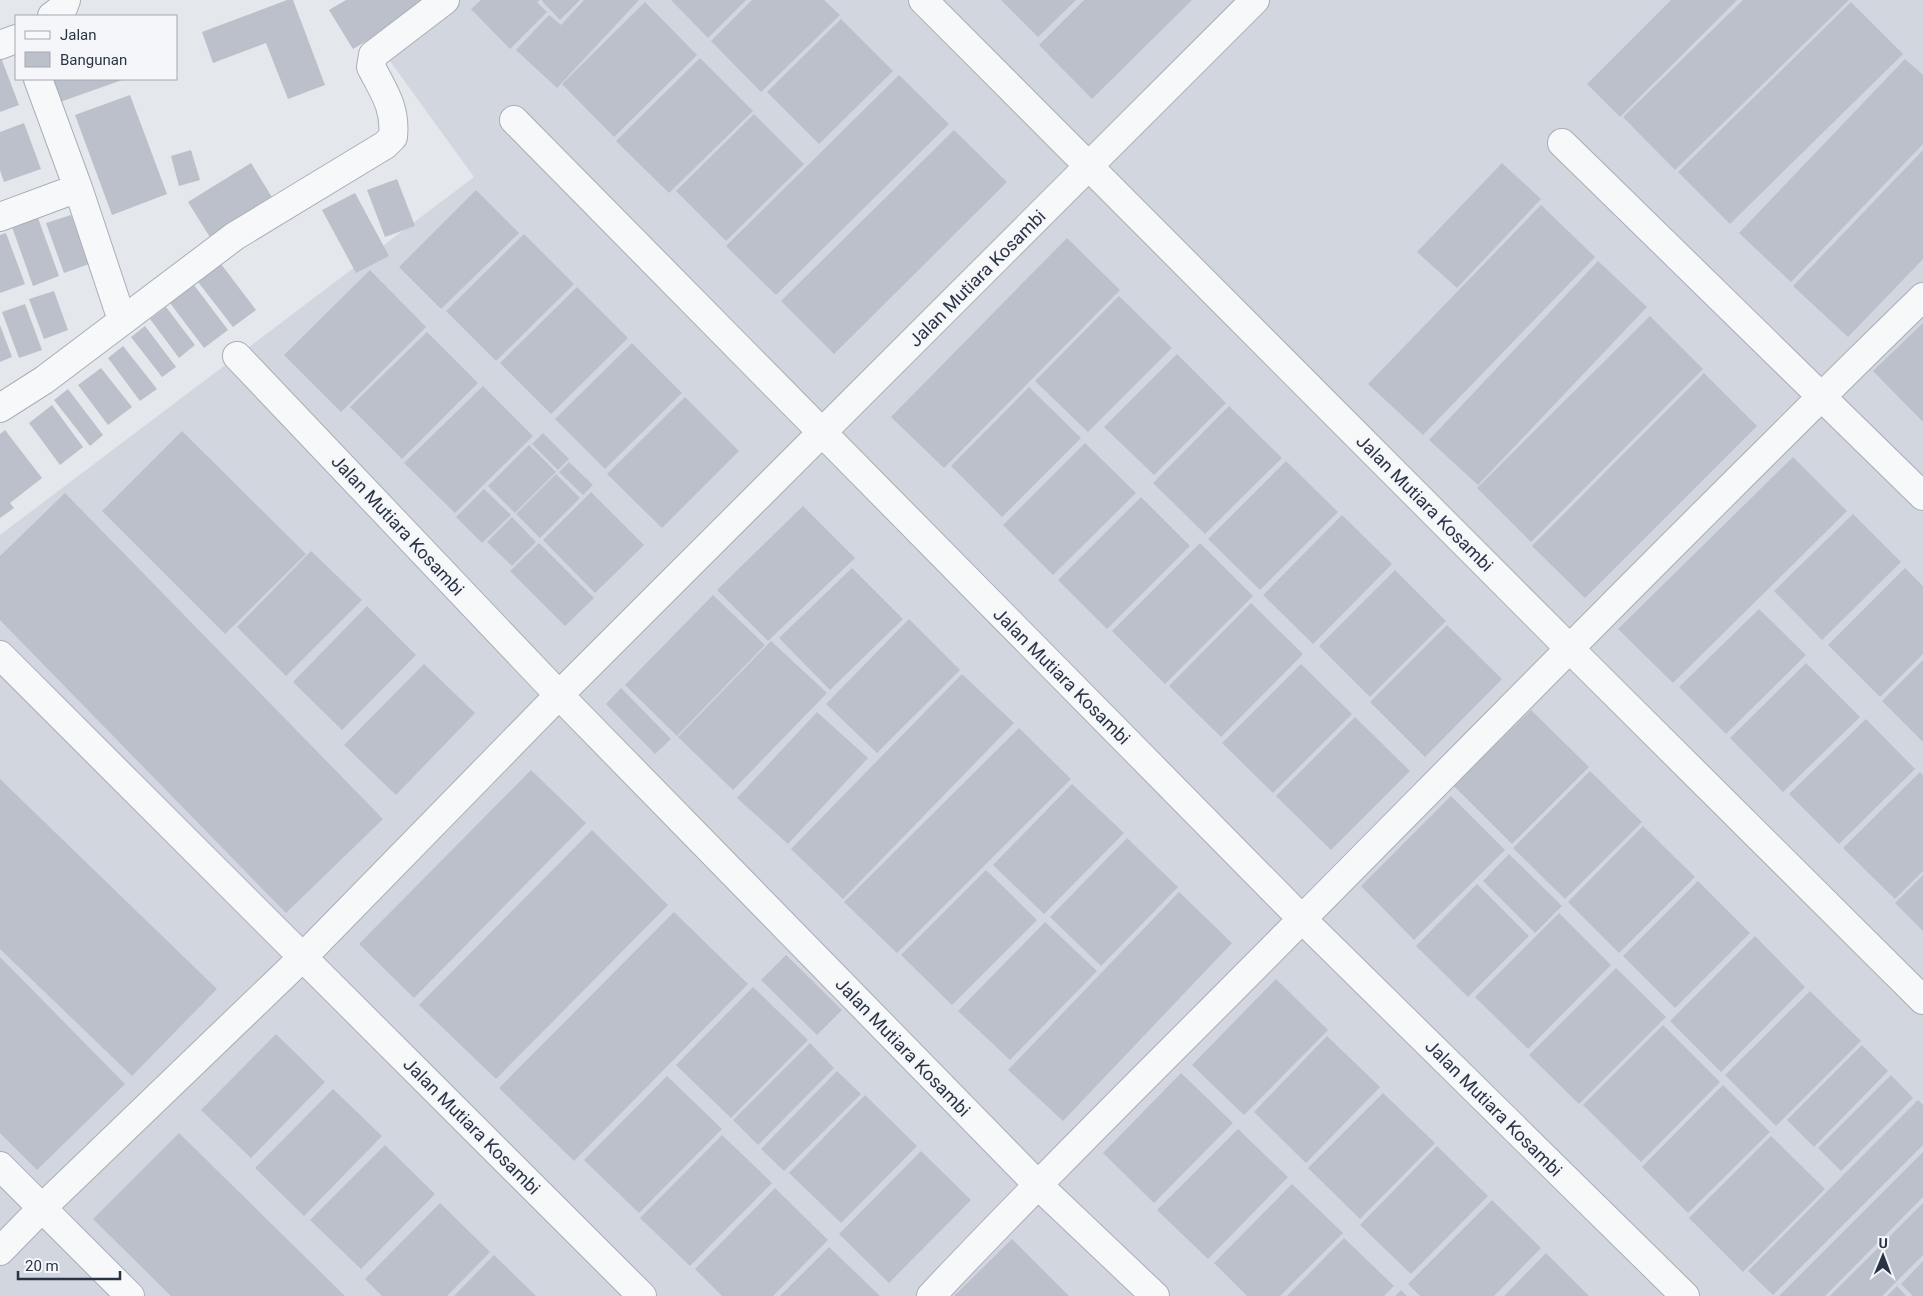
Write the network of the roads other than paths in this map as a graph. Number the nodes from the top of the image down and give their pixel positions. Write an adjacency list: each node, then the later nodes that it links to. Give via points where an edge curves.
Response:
1 (66, 0): 5 (street, via 63,8)
2 (445, 0): 15 (street, via 371,60 371,67 392,108 393,138 235,236)
3 (923, 0): 11 (street, Jalan Mutiara Kosambi)
4 (1255, 0): 11 (street, Jalan Mutiara Kosambi)
5 (53, 15)
6 (15, 39): 7 (street)
7 (0, 44)
8 (38, 80): 12 (street)
9 (514, 120): 19 (street, Jalan Mutiara Kosambi)
10 (1562, 142): 17 (street)
11 (1091, 166): 19 (street, Jalan Mutiara Kosambi); 21 (street, Jalan Mutiara Kosambi)
12 (78, 188): 13 (street); 15 (street)
13 (0, 217)
14 (1923, 297): 17 (street)
15 (122, 320): 18 (street, via 44,380)
16 (237, 356): 23 (street, Jalan Mutiara Kosambi)
17 (1822, 396): 20 (street); 21 (street)
18 (0, 408)
19 (822, 432): 23 (street, Jalan Mutiara Kosambi); 24 (street, Jalan Mutiara Kosambi)
20 (1923, 496)
21 (1569, 648): 24 (street); 26 (street, Jalan Mutiara Kosambi)
22 (0, 655): 25 (street, Jalan Mutiara Kosambi)
23 (559, 695): 25 (street, Jalan Mutiara Kosambi); 28 (street, Jalan Mutiara Kosambi)
24 (1302, 920): 28 (street); 35 (street, Jalan Mutiara Kosambi)
25 (303, 957): 29 (street, Jalan Mutiara Kosambi); 32 (street, Jalan Mutiara Kosambi)
26 (1923, 1000)
27 (0, 1166): 29 (street)
28 (1037, 1184): 33 (street); 34 (street, Jalan Mutiara Kosambi)
29 (43, 1207): 30 (street, Jalan Mutiara Kosambi); 31 (street)
30 (0, 1251)
31 (130, 1296)
32 (642, 1296)
33 (931, 1296)
34 (1155, 1296)
35 (1685, 1296)

